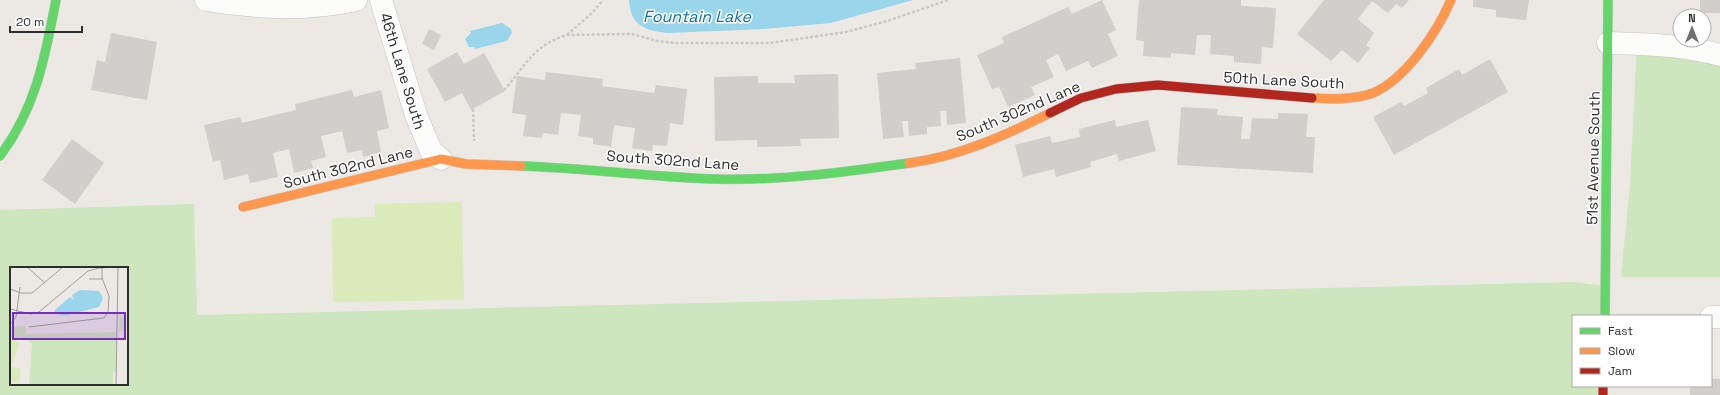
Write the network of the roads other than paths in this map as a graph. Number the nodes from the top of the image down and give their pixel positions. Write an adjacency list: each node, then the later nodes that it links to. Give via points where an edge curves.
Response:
1 (56, 0): 10 (street, via 44,62 29,110 11,143)
2 (206, 0): 3 (street, via 274,8 323,6)
3 (356, 0)
4 (381, 0): 11 (street, 46th Lane South, via 421,129 432,152)
5 (1451, 0): 9 (street, 50th Lane South, via 1430,38 1404,69 1374,92 1356,97 1303,97 1158,85)
6 (1608, 0): 7 (street, 51st Avenue South)
7 (1608, 43): 8 (street, via 1688,48); 13 (street, 51st Avenue South)
8 (1720, 55)
9 (1094, 94): 11 (street, South 302nd Lane, via 959,152 918,162 842,172 755,179 714,179 565,167 474,164)
10 (0, 156)
11 (441, 159): 12 (street, South 302nd Lane)
12 (243, 207)
13 (1605, 315)

